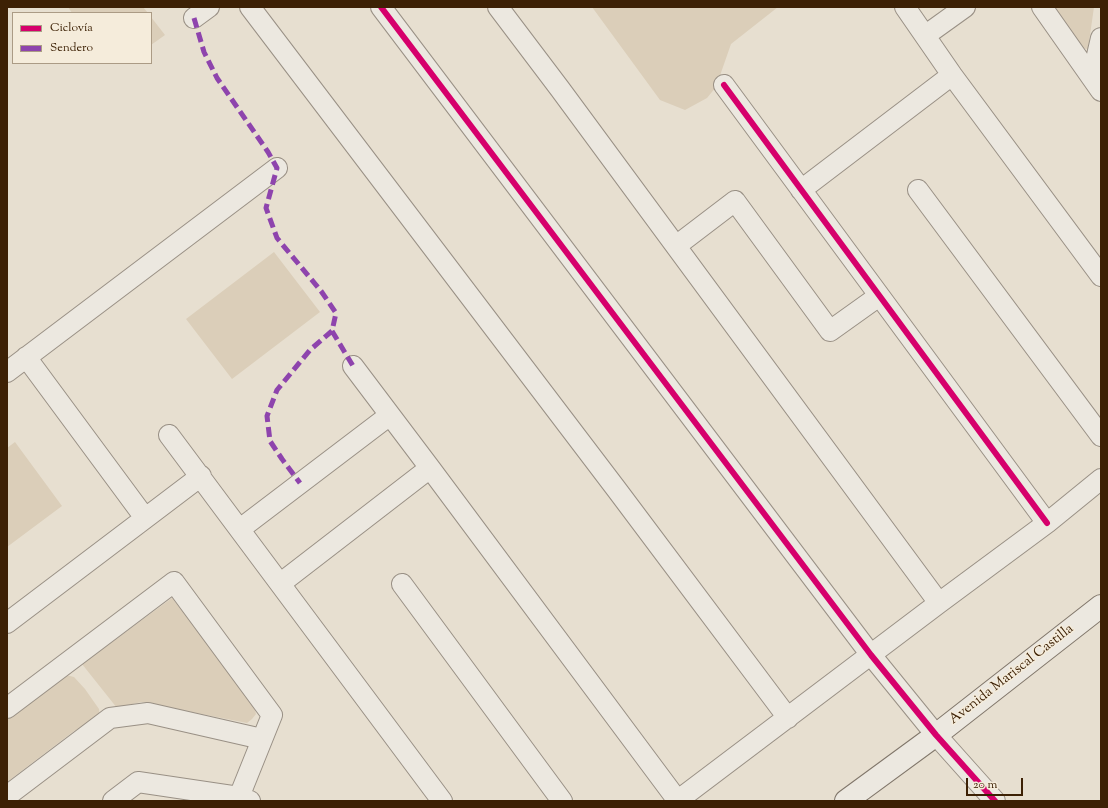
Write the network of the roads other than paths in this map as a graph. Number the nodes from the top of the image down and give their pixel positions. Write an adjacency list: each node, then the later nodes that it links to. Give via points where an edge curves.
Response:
1 (250, 7): 37 (street)
2 (381, 7): 35 (street)
3 (498, 7): 15 (street)
4 (905, 7): 7 (street)
5 (965, 7): 7 (street)
6 (1042, 7): 10 (street)
7 (926, 36): 9 (street)
8 (1101, 38): 10 (street)
9 (952, 75): 13 (street); 16 (street)
10 (1096, 84)
11 (724, 85): 13 (street)
12 (277, 168): 18 (street)
13 (801, 190): 17 (street)
14 (918, 190): 23 (street)
15 (676, 246): 17 (street, via 735,201 830,331); 32 (street)
16 (1101, 276)
17 (879, 296): 28 (street)
18 (26, 357): 20 (street); 27 (street)
19 (353, 366): 21 (street)
20 (7, 372)
21 (390, 415): 24 (street); 29 (street)
22 (170, 435): 25 (street)
23 (1101, 436)
24 (430, 468): 30 (street); 45 (street)
25 (201, 476): 27 (street); 29 (street)
26 (1101, 479): 28 (street)
27 (145, 518): 34 (street)
28 (1046, 523): 32 (street)
29 (240, 529): 30 (street)
30 (281, 583): 43 (street)
31 (402, 584): 44 (street)
32 (939, 603): 35 (street)
33 (1101, 606): 38 (main road, Avenida Mariscal Castilla)
34 (7, 623)
35 (871, 655): 37 (street); 38 (street)
36 (7, 708): 39 (street, via 174,582 272,715)
37 (788, 718): 45 (street)
38 (936, 735): 46 (main road, Avenida Mariscal Castilla); 47 (street)
39 (262, 739): 40 (street, via 148,713 110,718); 41 (street)
40 (7, 796)
41 (244, 799): 42 (street, via 138,782)
42 (113, 801)
43 (442, 801)
44 (562, 801)
45 (677, 801)
46 (846, 801)
47 (995, 801)

